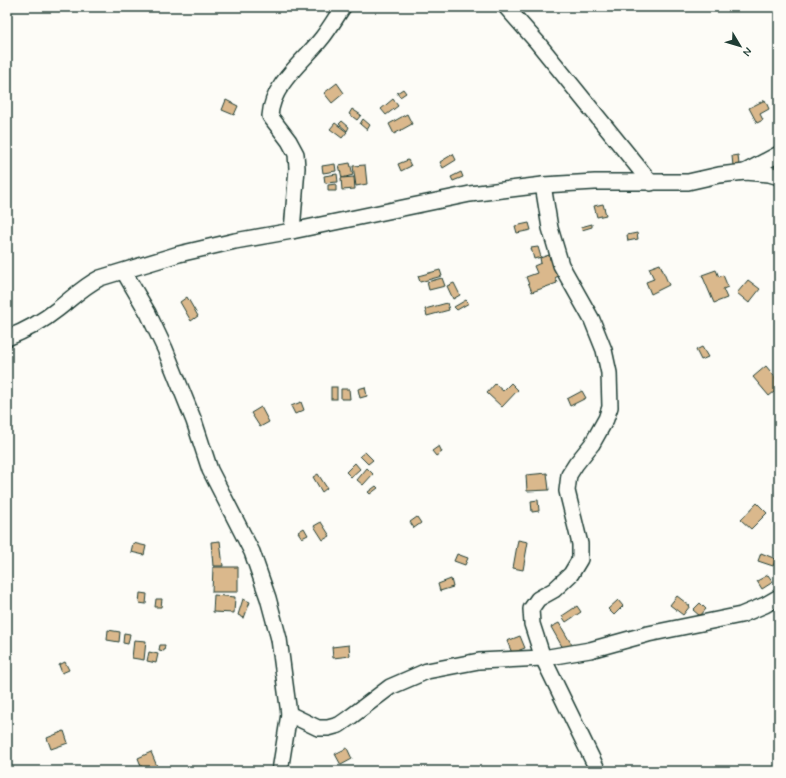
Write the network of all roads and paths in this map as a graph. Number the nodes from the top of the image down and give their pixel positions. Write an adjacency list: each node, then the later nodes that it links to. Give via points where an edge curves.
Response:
1 (343, 7): 8 (street, via 322,38 288,76 270,106 270,116 296,154)
2 (506, 7): 6 (street, via 538,42)
3 (779, 154): 4 (street)
4 (745, 172): 5 (street); 6 (street, via 688,182)
5 (779, 177)
6 (651, 183): 7 (street, via 595,182)
7 (543, 185): 8 (street, via 463,196); 12 (street, via 555,247 561,265 592,320 604,350 610,390 610,407 606,419 592,444 569,475 566,491 580,544 580,559 571,574 554,590 538,599 531,609 532,624)
8 (292, 231): 9 (street, via 193,251)
9 (124, 272): 10 (street, via 89,283 57,310); 13 (street, via 165,349 194,421 210,470 252,552 279,639)
10 (7, 338)
11 (779, 597): 12 (street, via 741,615 648,634 590,650)
12 (543, 658): 13 (street, via 479,661 427,671 390,686 339,725 328,728 318,728); 15 (street)
13 (289, 714): 14 (street)
14 (280, 771)
15 (598, 771)

